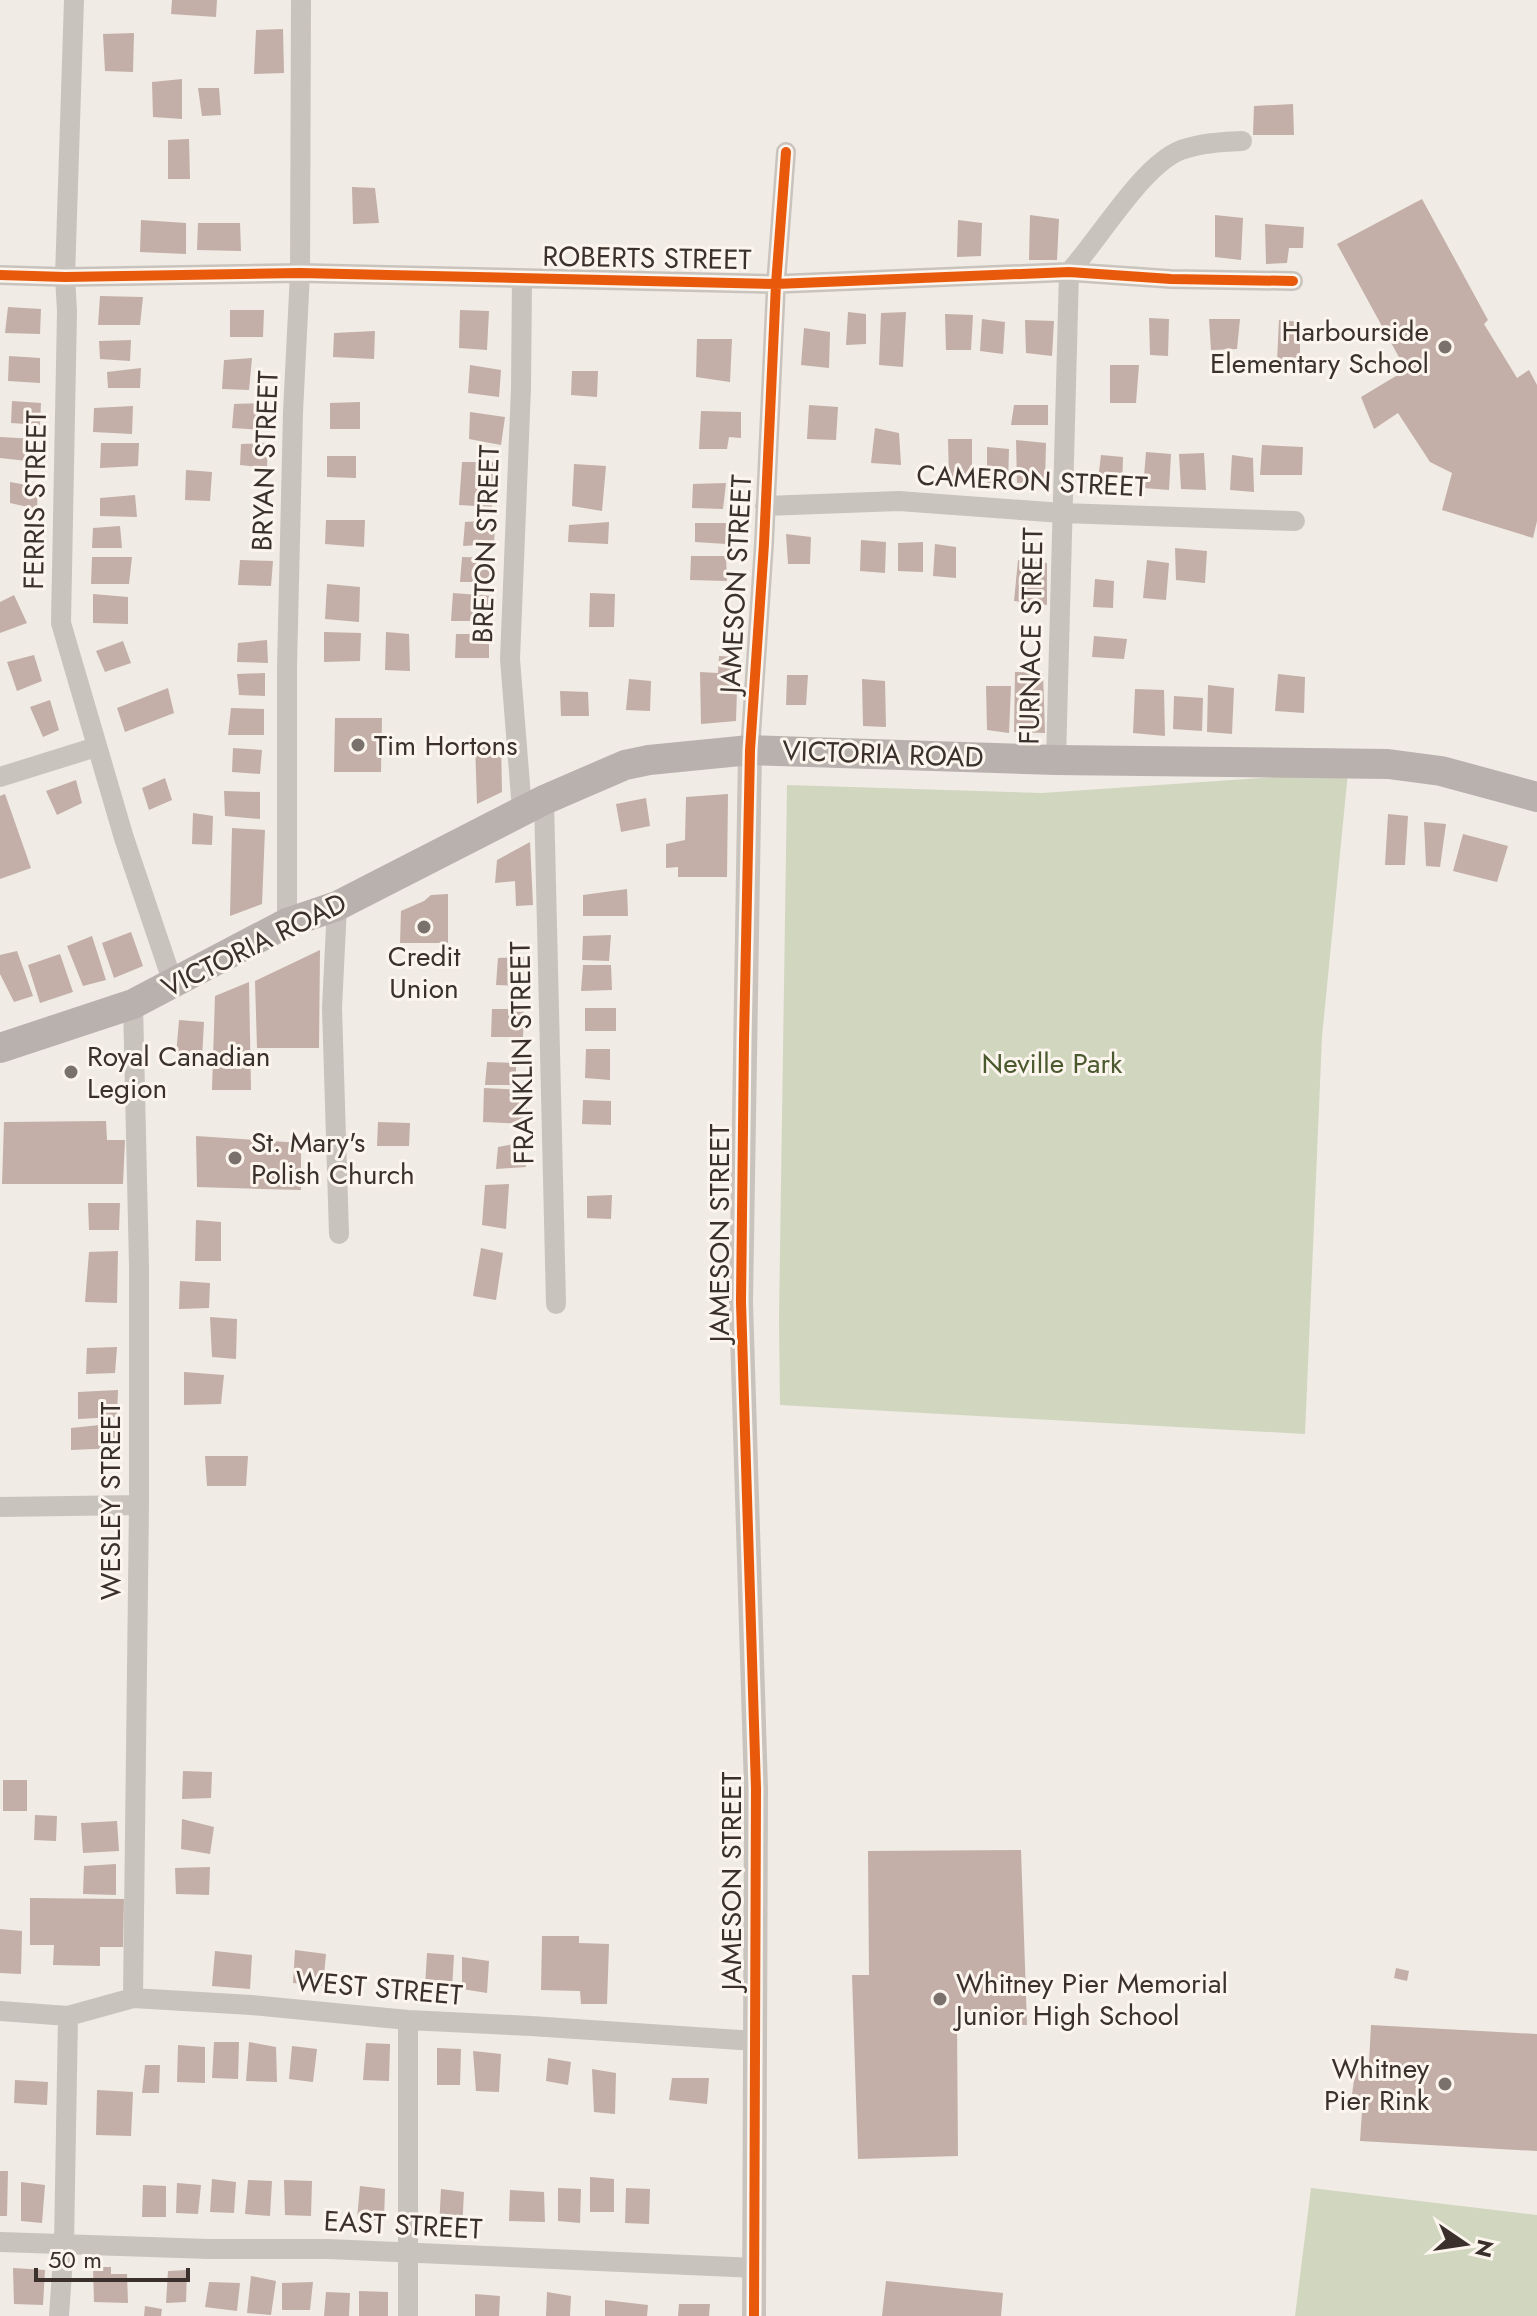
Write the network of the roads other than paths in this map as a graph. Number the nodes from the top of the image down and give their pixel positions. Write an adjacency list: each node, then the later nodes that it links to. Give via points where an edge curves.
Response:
1 (74, 0): 8 (street, FERRIS STREET)
2 (301, 0): 6 (street, BRYAN STREET)
3 (1242, 141): 5 (street, via 1178,151 1151,170)
4 (786, 152): 11 (street, JAMESON STREET)
5 (1069, 272): 10 (street, ROBERTS STREET); 11 (street, ROBERTS STREET); 13 (street, FURNACE STREET)
6 (300, 273): 8 (street, ROBERTS STREET); 9 (street, ROBERTS STREET); 22 (street, BRYAN STREET, via 287,667)
7 (0, 275): 8 (street, ROBERTS STREET)
8 (65, 277): 15 (street, FERRIS STREET, via 61,623)
9 (522, 279): 11 (street, ROBERTS STREET); 20 (street, BRETON STREET, via 510,659)
10 (1293, 281)
11 (776, 284): 12 (street, JAMESON STREET)
12 (765, 506): 13 (street, CAMERON STREET, via 899,501); 16 (street, JAMESON STREET)
13 (1062, 513): 14 (street, CAMERON STREET); 17 (street, FURNACE STREET)
14 (1295, 521)
15 (96, 747): 18 (street); 23 (street, FERRIS STREET)
16 (750, 750): 17 (main road, VICTORIA ROAD); 20 (main road, VICTORIA ROAD, via 625,765); 34 (street, JAMESON STREET, via 741,1302 756,1789)
17 (1056, 760): 19 (main road, VICTORIA ROAD, via 1388,764 1441,771)
18 (0, 777)
19 (1537, 797)
20 (533, 805): 21 (main road, VICTORIA ROAD); 27 (street, FRANKLIN STREET)
21 (337, 906): 22 (main road, VICTORIA ROAD); 26 (street, via 332,1008)
22 (287, 923): 23 (main road, VICTORIA ROAD)
23 (173, 983): 24 (main road, VICTORIA ROAD)
24 (133, 1004): 25 (main road, VICTORIA ROAD); 28 (street, WESLEY STREET)
25 (0, 1048)
26 (339, 1234)
27 (556, 1304)
28 (139, 1505): 29 (street); 30 (street, WESLEY STREET)
29 (0, 1507)
30 (133, 1998): 32 (street, WEST STREET); 33 (street, WEST STREET)
31 (0, 2011): 32 (street, WEST STREET)
32 (68, 2016): 36 (street)
33 (408, 2020): 34 (street, WEST STREET); 37 (street)
34 (755, 2041): 38 (street, JAMESON STREET)
35 (0, 2242): 36 (street, EAST STREET)
36 (64, 2244): 37 (street, EAST STREET); 39 (street)
37 (407, 2253): 38 (street, EAST STREET); 40 (street)
38 (756, 2268): 41 (street, JAMESON STREET)
39 (59, 2316)
40 (408, 2316)
41 (754, 2316)

